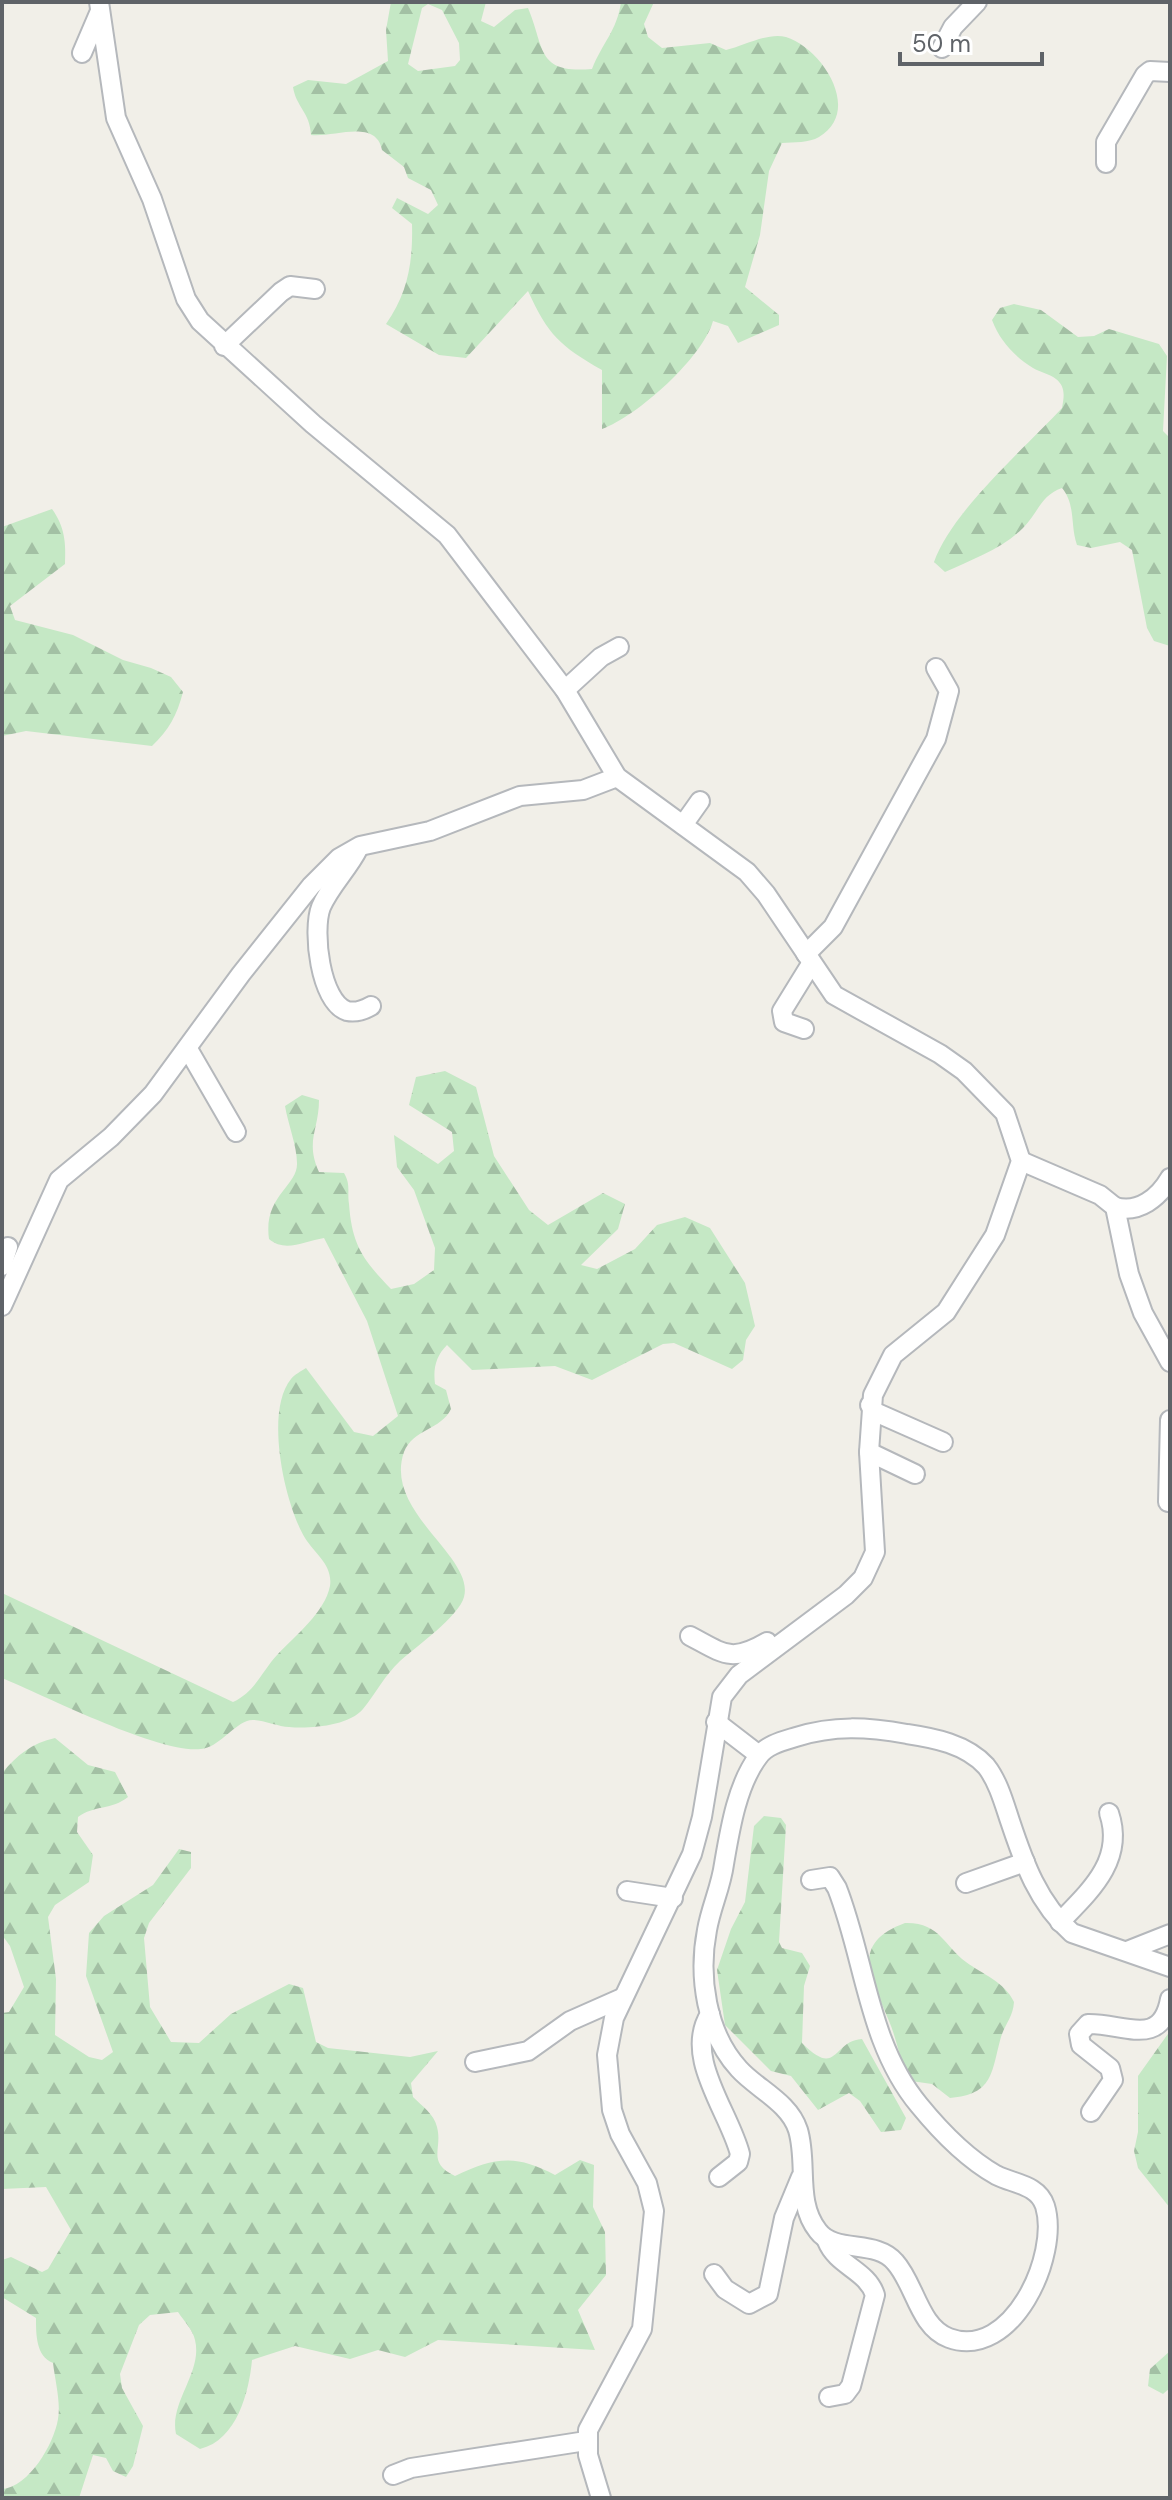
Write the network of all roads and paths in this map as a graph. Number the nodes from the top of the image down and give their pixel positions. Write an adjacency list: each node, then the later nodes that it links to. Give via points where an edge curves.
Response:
1 (977, 2): 3 (street)
2 (100, 5): 4 (street); 8 (street, via 121,136 152,199 186,299)
3 (942, 48)
4 (82, 53)
5 (1170, 72): 6 (street, via 1145,75 1106,142)
6 (1106, 163)
7 (315, 289): 8 (street, via 290,286)
8 (224, 346): 11 (street, via 447,535)
9 (619, 647): 11 (street)
10 (936, 668): 16 (street, via 949,691 936,739 833,927)
11 (565, 690): 12 (street)
12 (617, 777): 14 (street); 15 (street, via 583,790 520,796 430,831)
13 (700, 801): 14 (street)
14 (683, 825): 16 (street, via 747,872)
15 (360, 846): 17 (street, via 321,906 315,939 321,967 339,1004 360,1011); 19 (street, via 311,886)
16 (809, 959): 18 (street, via 782,1011 784,1022); 21 (street, via 834,995 849,1006 916,1039 964,1071 1005,1113)
17 (371, 1006)
18 (804, 1029)
19 (188, 1049): 20 (street); 26 (street, via 111,1137 59,1180)
20 (236, 1132)
21 (1021, 1161): 23 (street, via 1100,1195); 28 (street, via 995,1235 959,1295 893,1355)
22 (1170, 1178): 23 (street, via 1161,1193 1141,1206)
23 (1115, 1207): 27 (street, via 1129,1274)
24 (8, 1247): 25 (street)
25 (2, 1266)
26 (2, 1306)
27 (1170, 1362)
28 (870, 1405): 30 (street); 31 (street)
29 (1170, 1420): 33 (street)
30 (943, 1442)
31 (869, 1452): 32 (street); 34 (street, via 875,1552 863,1578)
32 (915, 1474)
33 (1168, 1502)
34 (819, 1615): 35 (street, via 746,1654 733,1656); 36 (street, via 739,1675 722,1697)
35 (690, 1636)
36 (716, 1722): 37 (street); 43 (street, via 702,1817)
37 (759, 1755): 39 (street, via 774,1744 839,1727 919,1736 963,1749 992,1778); 50 (street, via 732,1821 721,1887 707,1925 702,1964)
38 (1109, 1813): 44 (street, via 1114,1829 1107,1867)
39 (1025, 1862): 41 (street); 44 (street, via 1037,1893)
40 (811, 1880): 55 (street, via 830,1877 837,1888 873,2011 914,2100 949,2139 996,2175 1039,2195 1046,2208 1046,2234 1032,2294 984,2339 964,2341 938,2332 893,2258)
41 (966, 1883)
42 (627, 1891): 43 (street)
43 (673, 1898): 48 (street)
44 (1060, 1922): 46 (street, via 1072,1933)
45 (1170, 1934): 46 (street)
46 (1127, 1951): 47 (street)
47 (1168, 1970)
48 (622, 1998): 51 (street, via 570,2021 528,2051); 58 (street, via 609,2037 609,2090 620,2134 652,2197 653,2226 642,2329)
49 (1170, 1999): 52 (street, via 1162,2022 1152,2028 1140,2032 1088,2024 1079,2034 1081,2045 1110,2068 1113,2080)
50 (710, 2014): 53 (street, via 721,2044 738,2068 785,2108 798,2130); 54 (street, via 700,2039 740,2154)
51 (475, 2062)
52 (1091, 2112)
53 (802, 2174): 55 (street, via 809,2214); 56 (street, via 784,2218 768,2294 749,2304 725,2289)
54 (719, 2177)
55 (827, 2241): 57 (street, via 831,2252 871,2283 875,2295 851,2386 845,2394)
56 (714, 2274)
57 (829, 2397)
58 (586, 2441): 59 (street); 60 (street)
59 (393, 2475)
60 (601, 2498)

